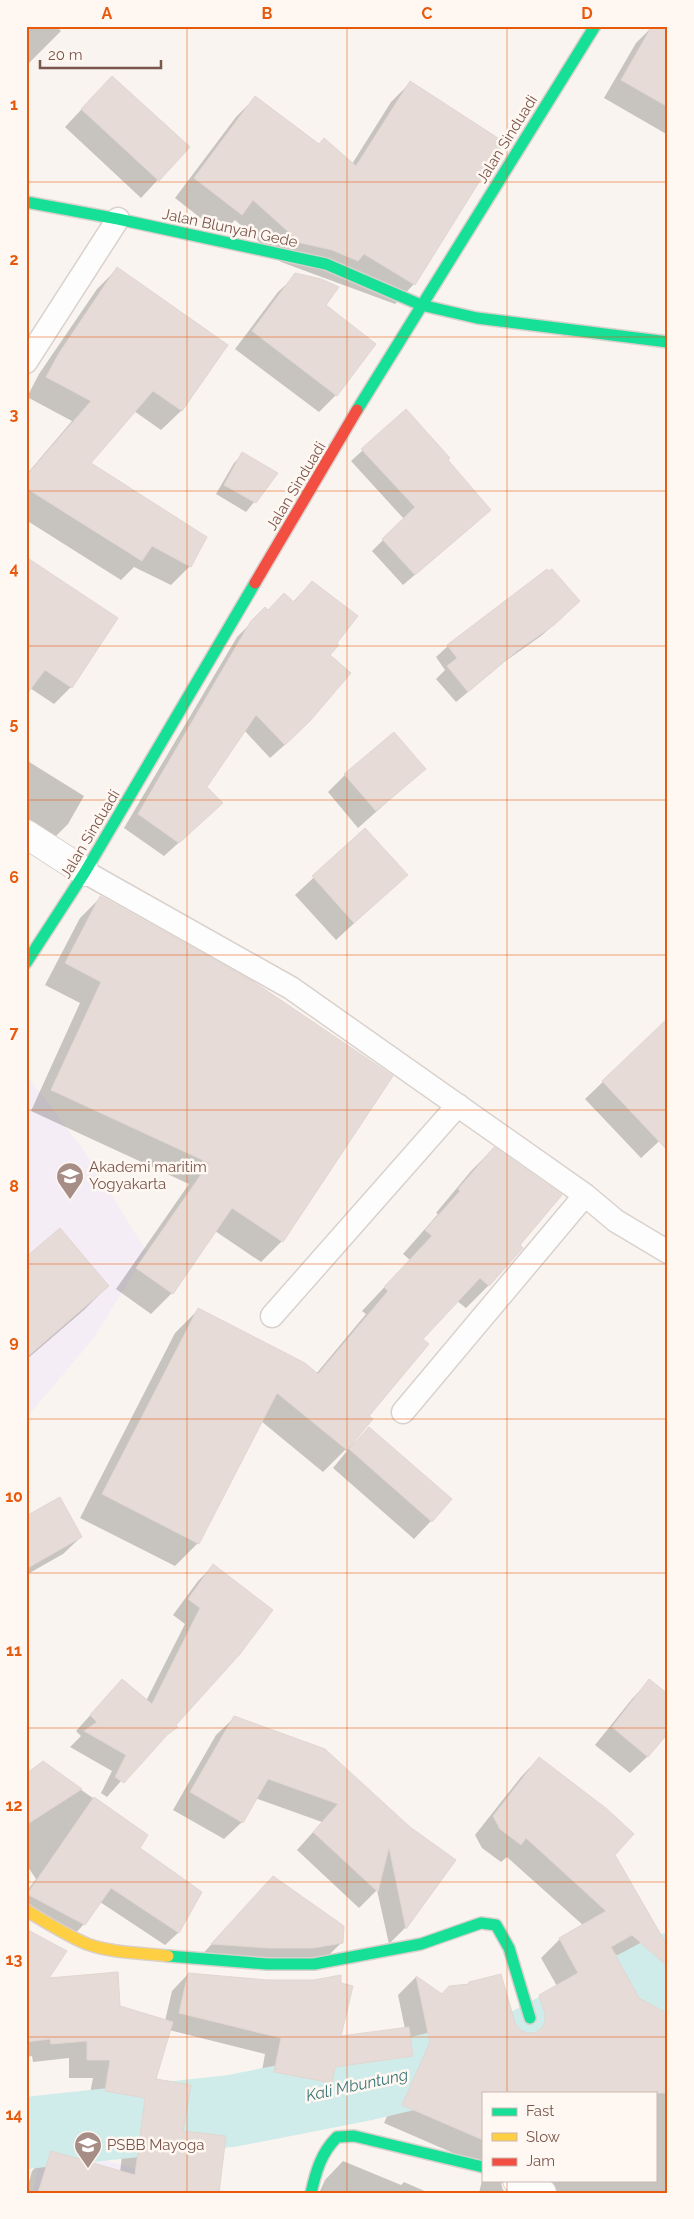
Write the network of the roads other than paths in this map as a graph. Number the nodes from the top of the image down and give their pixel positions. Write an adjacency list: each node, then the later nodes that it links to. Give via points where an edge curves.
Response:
1 (595, 26): 4 (street, Jalan Sinduadi)
2 (26, 202): 3 (street, Jalan Blunyah Gede)
3 (118, 218): 4 (street, Jalan Blunyah Gede, via 326,264); 6 (lane)
4 (421, 305): 5 (street, Jalan Blunyah Gede, via 477,318); 8 (street, Jalan Sinduadi)
5 (668, 342)
6 (26, 362)
7 (26, 834): 8 (street)
8 (86, 872): 9 (street, Jalan Sinduadi); 10 (lane, via 292,988)
9 (26, 962)
10 (458, 1105): 11 (lane); 13 (lane)
11 (585, 1195): 12 (lane, via 616,1221); 14 (lane)
12 (668, 1252)
13 (272, 1316)
14 (403, 1412)
15 (26, 1910): 16 (street, via 88,1944 124,1952 267,1964 314,1964 421,1944 481,1923 496,1925 509,1948)
16 (530, 2018)
17 (482, 2167): 19 (street, via 354,2136 337,2137 325,2148)
18 (521, 2182): 20 (street)
19 (311, 2193)
20 (542, 2193)

